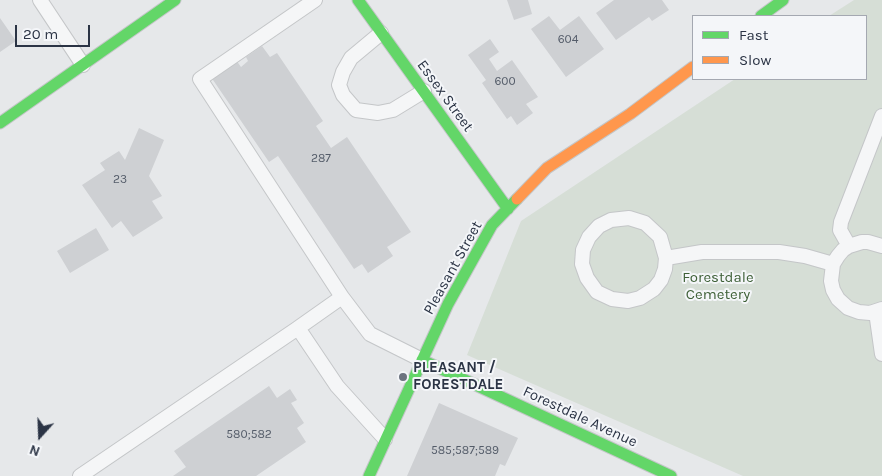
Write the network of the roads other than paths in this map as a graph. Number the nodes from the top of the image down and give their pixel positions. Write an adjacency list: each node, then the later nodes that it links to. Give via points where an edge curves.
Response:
1 (40, 0): 8 (lane)
2 (175, 0): 8 (street)
3 (315, 0): 18 (lane, via 200,79)
4 (358, 0): 7 (street, Essex Street)
5 (783, 0): 6 (street)
6 (762, 15)
7 (381, 33): 10 (street, Essex Street); 10 (lane, via 351,58 342,72 339,85 343,95 356,110 378,113 393,110)
8 (82, 65): 12 (street)
9 (692, 68): 13 (street, Pleasant Street, via 630,114 547,168)
10 (424, 91): 13 (street, Essex Street)
11 (882, 116): 14 (lane, via 841,222 840,230)
12 (0, 123)
13 (508, 209): 22 (street, Pleasant Street, via 492,225 448,304)
14 (849, 246): 15 (lane, via 868,242); 17 (lane)
15 (882, 246)
16 (666, 258): 16 (lane, via 660,237 645,223 629,218 611,220 599,226 588,237 582,264 587,278 598,292 612,299 628,301 654,289 661,280); 17 (lane, via 702,252 779,252)
17 (834, 264): 19 (lane, via 831,281 838,299 859,312)
18 (342, 297): 20 (lane); 22 (lane, via 370,334)
19 (879, 310): 21 (lane)
20 (298, 328): 23 (lane, via 337,386); 24 (lane)
21 (882, 354)
22 (422, 360): 23 (street, Pleasant Street); 26 (street, Forestdale Avenue)
23 (385, 440): 25 (street, Pleasant Street)
24 (80, 476)
25 (369, 476)
26 (672, 476)

